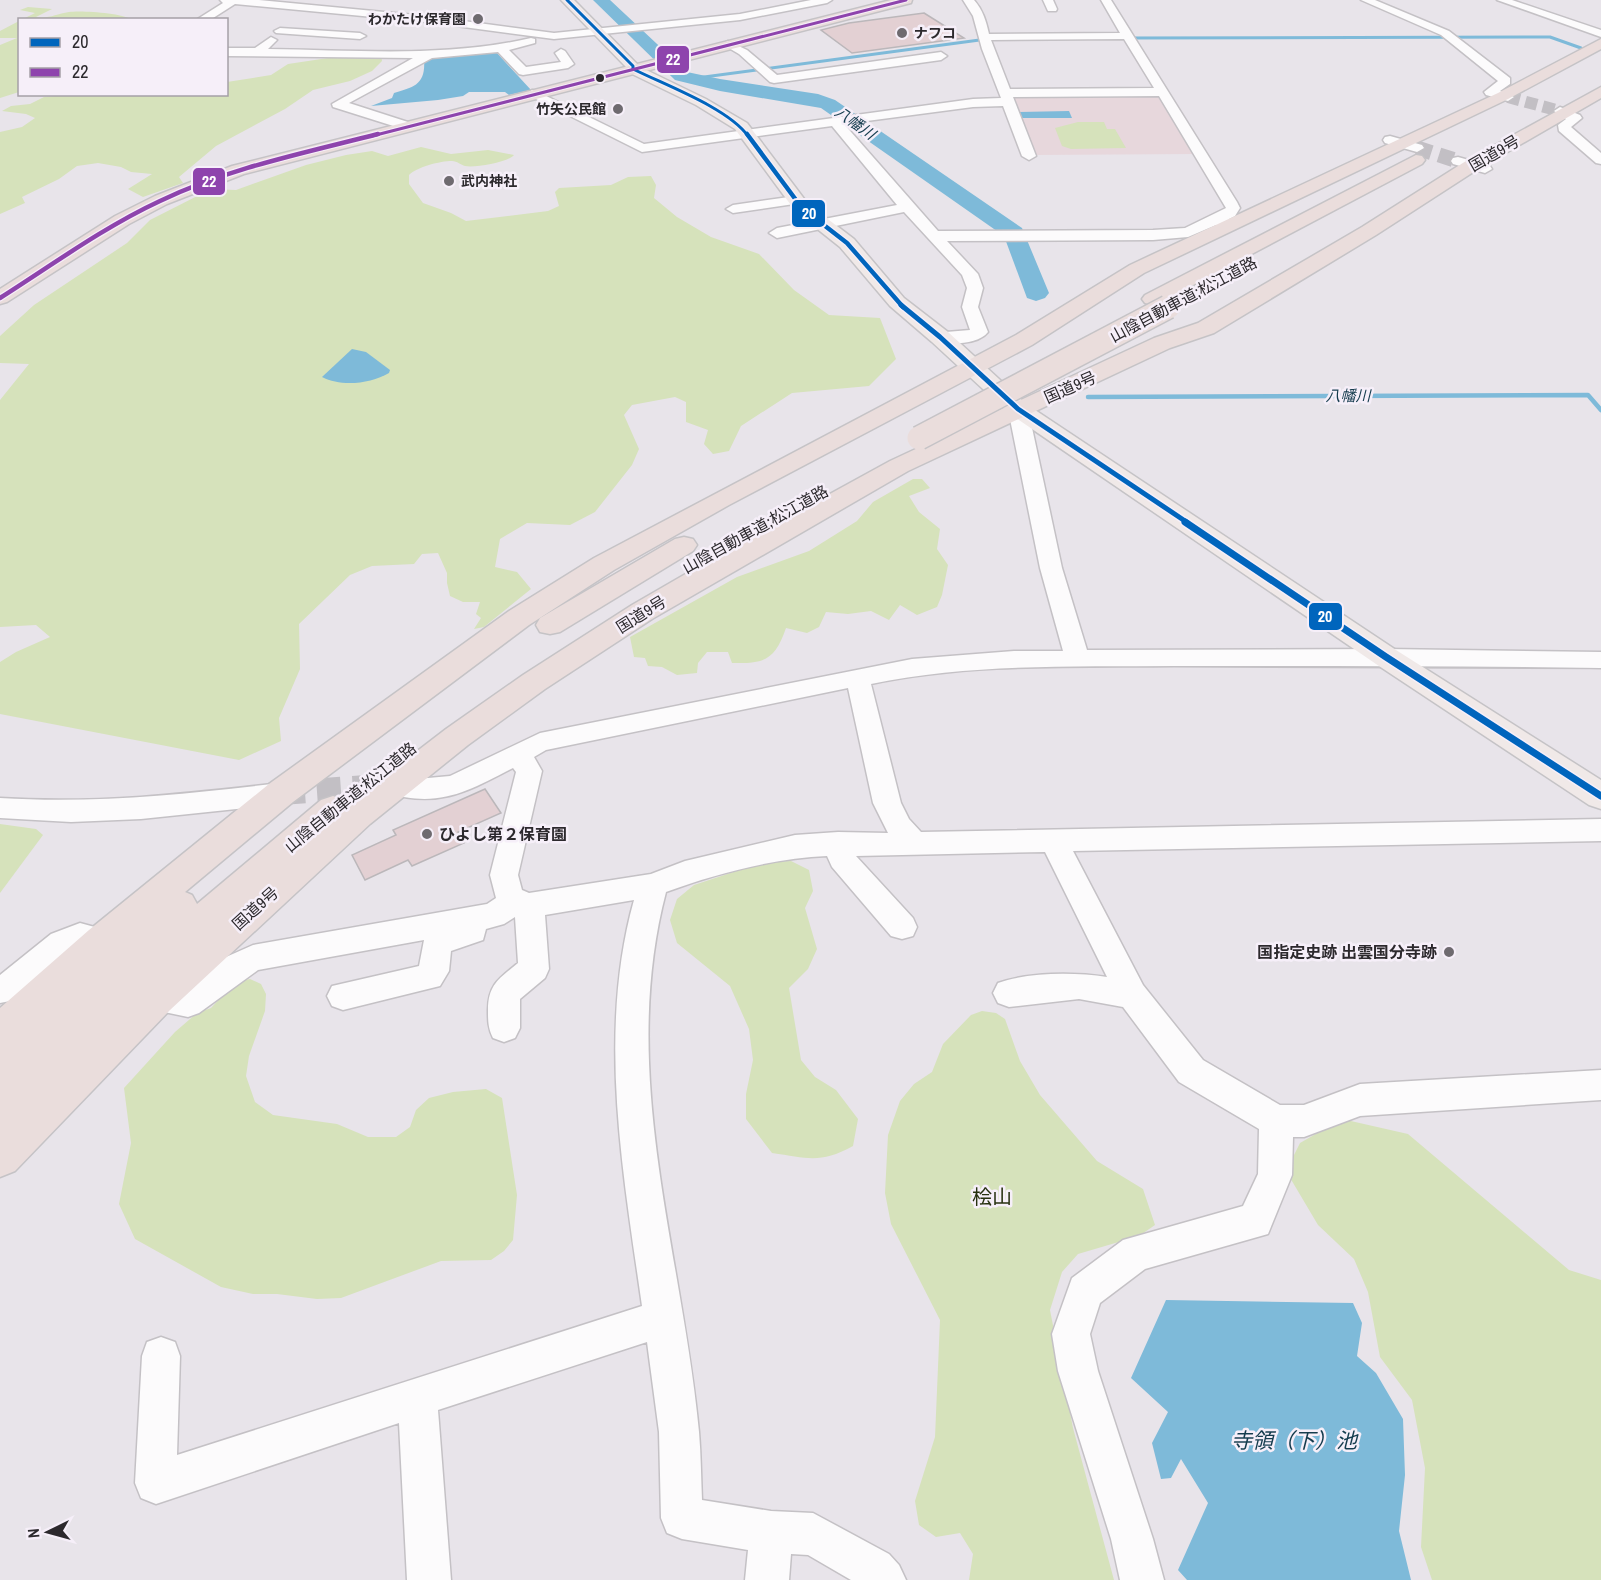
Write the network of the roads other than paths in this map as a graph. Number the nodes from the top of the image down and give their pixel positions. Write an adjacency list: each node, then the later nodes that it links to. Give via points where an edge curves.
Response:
1 (225, 0): 10 (street)
2 (370, 0): 13 (street, via 375,10)
3 (567, 0): 22 (main road)
4 (744, 0): 14 (street)
5 (827, 0): 14 (street)
6 (906, 0): 21 (highway)
7 (968, 0): 27 (street, via 974,6)
8 (1366, 0): 52 (street, via 1455,39 1506,81 1490,91)
9 (1502, 0): 23 (street)
10 (233, 1): 11 (street); 15 (street)
11 (247, 1): 16 (street)
12 (1105, 4): 26 (street)
13 (371, 14): 16 (street); 17 (street)
14 (758, 15): 21 (street); 22 (street)
15 (204, 18)
16 (292, 19): 28 (street); 35 (street)
17 (426, 19): 20 (street); 30 (street, via 415,23 410,38)
18 (1030, 22): 29 (street)
19 (1082, 22): 25 (street)
20 (489, 28): 24 (street); 36 (street)
21 (782, 30): 32 (highway)
22 (599, 32): 24 (street); 40 (main road)
23 (1601, 34)
24 (554, 36): 33 (street)
25 (1090, 36): 26 (street); 29 (street)
26 (1128, 38): 46 (street)
27 (985, 39): 29 (street); 29 (street); 47 (street)
28 (374, 40)
29 (1026, 41)
30 (389, 42)
31 (1601, 43): 52 (highway, 国道9号)
32 (728, 44): 38 (street, via 774,79); 40 (highway)
33 (501, 48): 36 (street); 41 (street)
34 (228, 52): 35 (street)
35 (258, 52): 36 (street)
36 (428, 52): 42 (street); 50 (street, via 395,75 338,104)
37 (561, 53): 41 (street, via 568,64)
38 (941, 56)
39 (1601, 62): 52 (highway, 山陰自動車道;松江道路)
40 (633, 69): 45 (highway); 51 (main road, via 727,115)
41 (523, 71): 45 (street)
42 (418, 73)
43 (1601, 76): 52 (highway, 山陰自動車道;松江道路)
44 (1601, 92): 48 (highway, 国道9号)
45 (539, 93): 50 (highway); 51 (street, via 642,148)
46 (1163, 93): 47 (street); 58 (street, via 1233,208)
47 (1006, 97): 49 (street); 53 (street)
48 (1563, 112): 52 (highway, 国道9号); 54 (street, via 1575,118 1564,128)
49 (845, 121): 51 (street); 56 (street)
50 (406, 126): 62 (highway, via 269,160 202,183 122,220)
51 (748, 134): 55 (main road)
52 (1459, 142): 58 (highway, 国道9号); 63 (highway); 66 (highway, 国道9号, via 1370,231 1206,328 1162,343); 67 (highway, 山陰自動車道;松江道路, bridge)
53 (1029, 156)
54 (1601, 160)
55 (795, 200): 57 (street); 59 (main road)
56 (907, 207): 59 (street); 61 (street)
57 (733, 209)
58 (1222, 222): 61 (street, via 1169,234); 63 (highway, 国道9号)
59 (820, 224): 60 (street); 64 (main road, via 847,243 897,302)
60 (777, 233)
61 (934, 236): 64 (street, via 970,274 975,288 970,307 979,332 973,336)
62 (0, 298)
63 (1054, 320): 65 (highway, 国道9号)
64 (940, 337): 65 (main road)
65 (970, 368): 66 (main road); 74 (highway, 国道9号, via 604,564 519,618)
66 (1018, 409): 68 (main road); 69 (street, via 1051,568); 73 (highway, 国道9号, via 889,471 651,607 534,682)
67 (911, 433): 92 (highway, 山陰自動車道;松江道路, via 757,504 632,575 475,673 299,802 97,978); 94 (highway, 山陰自動車道;松江道路, via 649,589 492,689 411,748 228,898)
68 (1386, 657): 69 (street); 70 (street); 75 (main road)
69 (1077, 659): 71 (street, via 958,662)
70 (1601, 660)
71 (858, 679): 72 (street, via 558,738); 80 (street, via 887,803 898,826)
72 (518, 753): 73 (street, via 454,786 417,789); 82 (street, via 529,771 504,875)
73 (394, 785): 89 (highway, 国道9号)
74 (281, 793): 76 (street, via 127,811 45,813); 84 (highway, 国道9号)
75 (1601, 796)
76 (0, 808)
77 (1601, 830): 78 (street)
78 (1055, 842): 80 (street); 87 (street)
79 (838, 843): 80 (street); 81 (street, via 795,846 685,873); 83 (street, via 842,859)
80 (914, 843)
81 (653, 885): 82 (street); 97 (street, via 642,921 633,985 631,1072)
82 (512, 907): 88 (street, via 481,927 437,945 434,971 429,977); 89 (street, via 253,958 188,1003); 90 (street, via 534,969 504,996)
83 (902, 927)
84 (102, 941): 85 (street, via 80,936 62,943 9,988); 91 (highway, 国道9号)
85 (0, 989)
86 (1009, 993): 87 (street, via 1079,986)
87 (1132, 995): 95 (street, via 1191,1071)
88 (343, 996)
89 (156, 998): 96 (highway, 国道9号)
90 (504, 1028)
91 (0, 1033)
92 (0, 1071)
93 (1601, 1085): 95 (street, via 1360,1100 1304,1121)
94 (0, 1115)
95 (1276, 1121): 104 (street, via 1275,1175 1255,1221 1137,1253 1085,1291 1071,1334 1078,1371)
96 (0, 1157)
97 (663, 1318): 99 (street); 100 (street, via 679,1432 682,1518)
98 (161, 1356): 99 (street, via 156,1484)
99 (417, 1397): 101 (street)
100 (771, 1532): 102 (street); 103 (street, via 813,1534 874,1569)
101 (429, 1580)
102 (766, 1580)
103 (884, 1580)
104 (1142, 1580)

